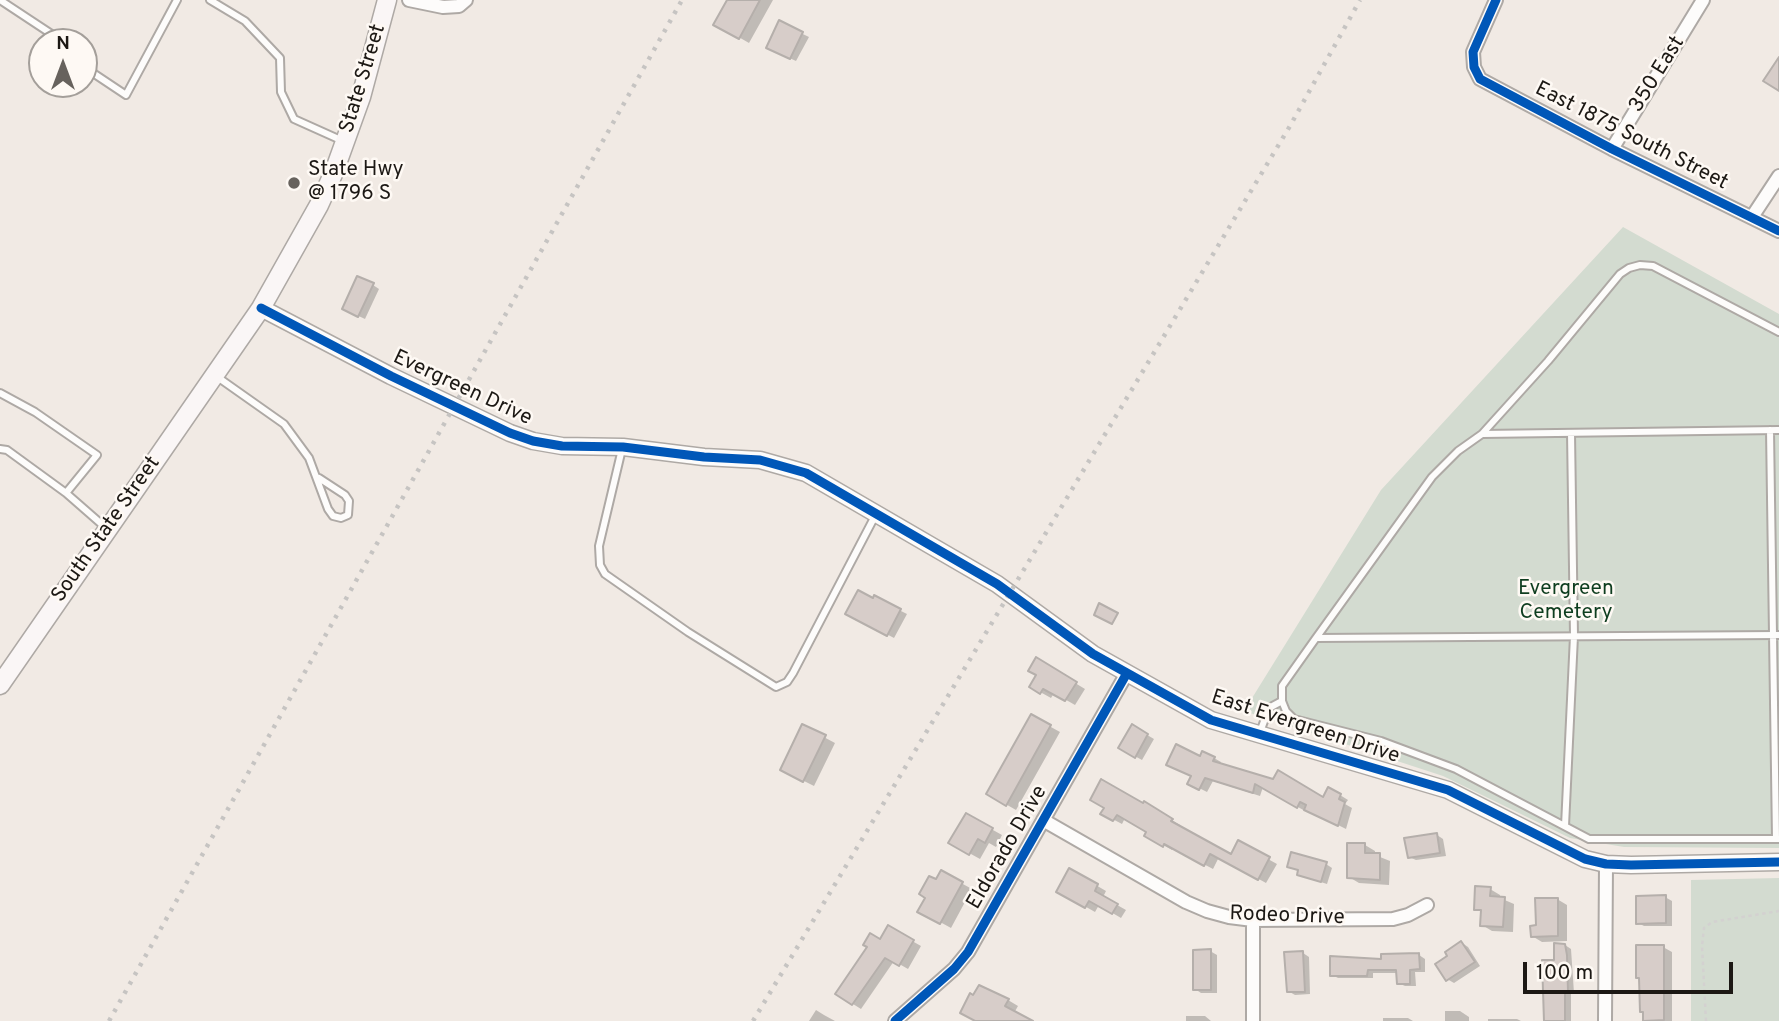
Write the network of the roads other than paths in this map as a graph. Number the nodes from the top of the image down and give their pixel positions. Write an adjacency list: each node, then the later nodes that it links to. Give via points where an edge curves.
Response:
1 (0, 0): 9 (lane)
2 (177, 0): 10 (lane, via 126,95)
3 (209, 0): 11 (lane, via 244,21 280,58 281,92 294,119)
4 (387, 0): 11 (main road, State Street)
5 (409, 0): 6 (street, via 443,7 459,6)
6 (466, 0)
7 (1496, 0): 12 (street, East 1875 South Street, via 1473,52 1480,79)
8 (1703, 0): 12 (street, 350 East)
9 (43, 28)
10 (98, 76)
11 (345, 142): 16 (main road, State Street, via 318,205)
12 (1612, 149): 14 (street, East 1875 South Street)
13 (1779, 176): 14 (street)
14 (1752, 217): 15 (street, East 1875 South Street)
15 (1779, 231)
16 (261, 308): 18 (main road, State Street); 24 (street, Evergreen Drive, via 510,433 562,446)
17 (1779, 332): 23 (lane, via 1653,266 1629,268)
18 (214, 375): 27 (lane, via 284,424); 30 (main road, South State Street)
19 (0, 393): 28 (lane, via 97,455)
20 (1770, 430): 21 (lane); 22 (lane); 31 (lane)
21 (1779, 430)
22 (1571, 433): 23 (lane); 32 (lane)
23 (1482, 434): 33 (lane, via 1432,477)
24 (623, 447): 26 (street, Evergreen Drive); 29 (lane, via 599,547 605,574 776,687 788,682)
25 (0, 449): 28 (lane)
26 (704, 457): 29 (street, East Evergreen Drive, via 783,465)
27 (318, 478): 27 (lane, via 333,516 348,515 345,495)
28 (66, 493): 30 (lane)
29 (877, 513): 34 (street, East Evergreen Drive, via 997,584 1093,654)
30 (108, 529): 35 (main road, South State Street)
31 (1776, 635): 32 (lane); 40 (lane)
32 (1574, 636): 33 (lane); 39 (lane)
33 (1316, 638): 36 (lane, via 1282,686)
34 (1127, 673): 37 (street, East Evergreen Drive, via 1211,720); 38 (street, Eldorado Drive)
35 (0, 685)
36 (1282, 701): 37 (lane, via 1269,708); 39 (lane, via 1294,719 1381,741 1457,769)
37 (1259, 734): 42 (street, East Evergreen Drive, via 1448,790 1585,859)
38 (1043, 820): 44 (street, Rodeo Drive, via 1186,902); 45 (street, Eldorado Drive, via 968,952)
39 (1566, 826): 40 (lane, via 1589,839)
40 (1777, 839)
41 (1779, 862): 42 (street, East Evergreen Drive)
42 (1606, 864): 47 (street)
43 (1427, 905): 44 (street, Rodeo Drive, via 1393,919)
44 (1253, 920): 46 (street)
45 (904, 1018)
46 (1253, 1021)
47 (1605, 1021)

